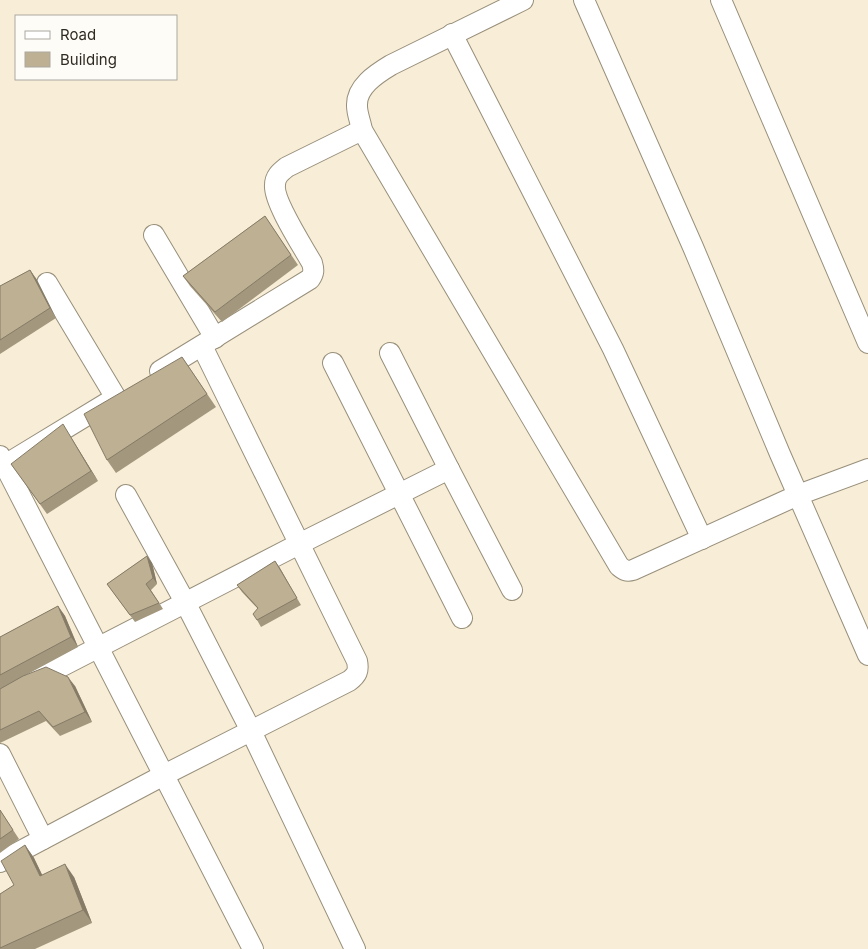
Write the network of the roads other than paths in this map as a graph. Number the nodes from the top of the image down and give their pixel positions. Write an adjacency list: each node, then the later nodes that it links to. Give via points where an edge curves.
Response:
1 (522, 0): 4 (street)
2 (584, 0): 18 (street)
3 (721, 0): 9 (street)
4 (452, 34): 5 (street, via 374,75 359,94 357,107); 19 (street, via 613,349)
5 (362, 130): 8 (street, via 278,174 275,186 277,200 312,263 313,275 304,284); 19 (street, via 620,566 624,570 632,570)
6 (154, 235): 8 (street)
7 (47, 283): 12 (street)
8 (208, 342): 12 (street); 20 (street)
9 (868, 343)
10 (390, 353): 14 (street)
11 (333, 363): 16 (street)
12 (130, 389): 13 (street)
13 (2, 463): 24 (street)
14 (449, 469): 16 (street); 21 (street)
15 (868, 469): 18 (street)
16 (398, 494): 20 (street); 23 (street)
17 (126, 495): 22 (street)
18 (798, 495): 19 (street); 25 (street)
19 (702, 539)
20 (299, 544): 22 (street); 27 (street, via 358,661 359,670 349,681)
21 (512, 590)
22 (185, 602): 24 (street); 27 (street)
23 (462, 618)
24 (98, 648): 26 (street); 29 (street)
25 (868, 655)
26 (0, 698)
27 (250, 731): 29 (street); 33 (street)
28 (0, 754): 30 (street)
29 (164, 775): 30 (street); 32 (street)
30 (43, 839): 31 (street)
31 (0, 862)
32 (254, 949)
33 (355, 949)

